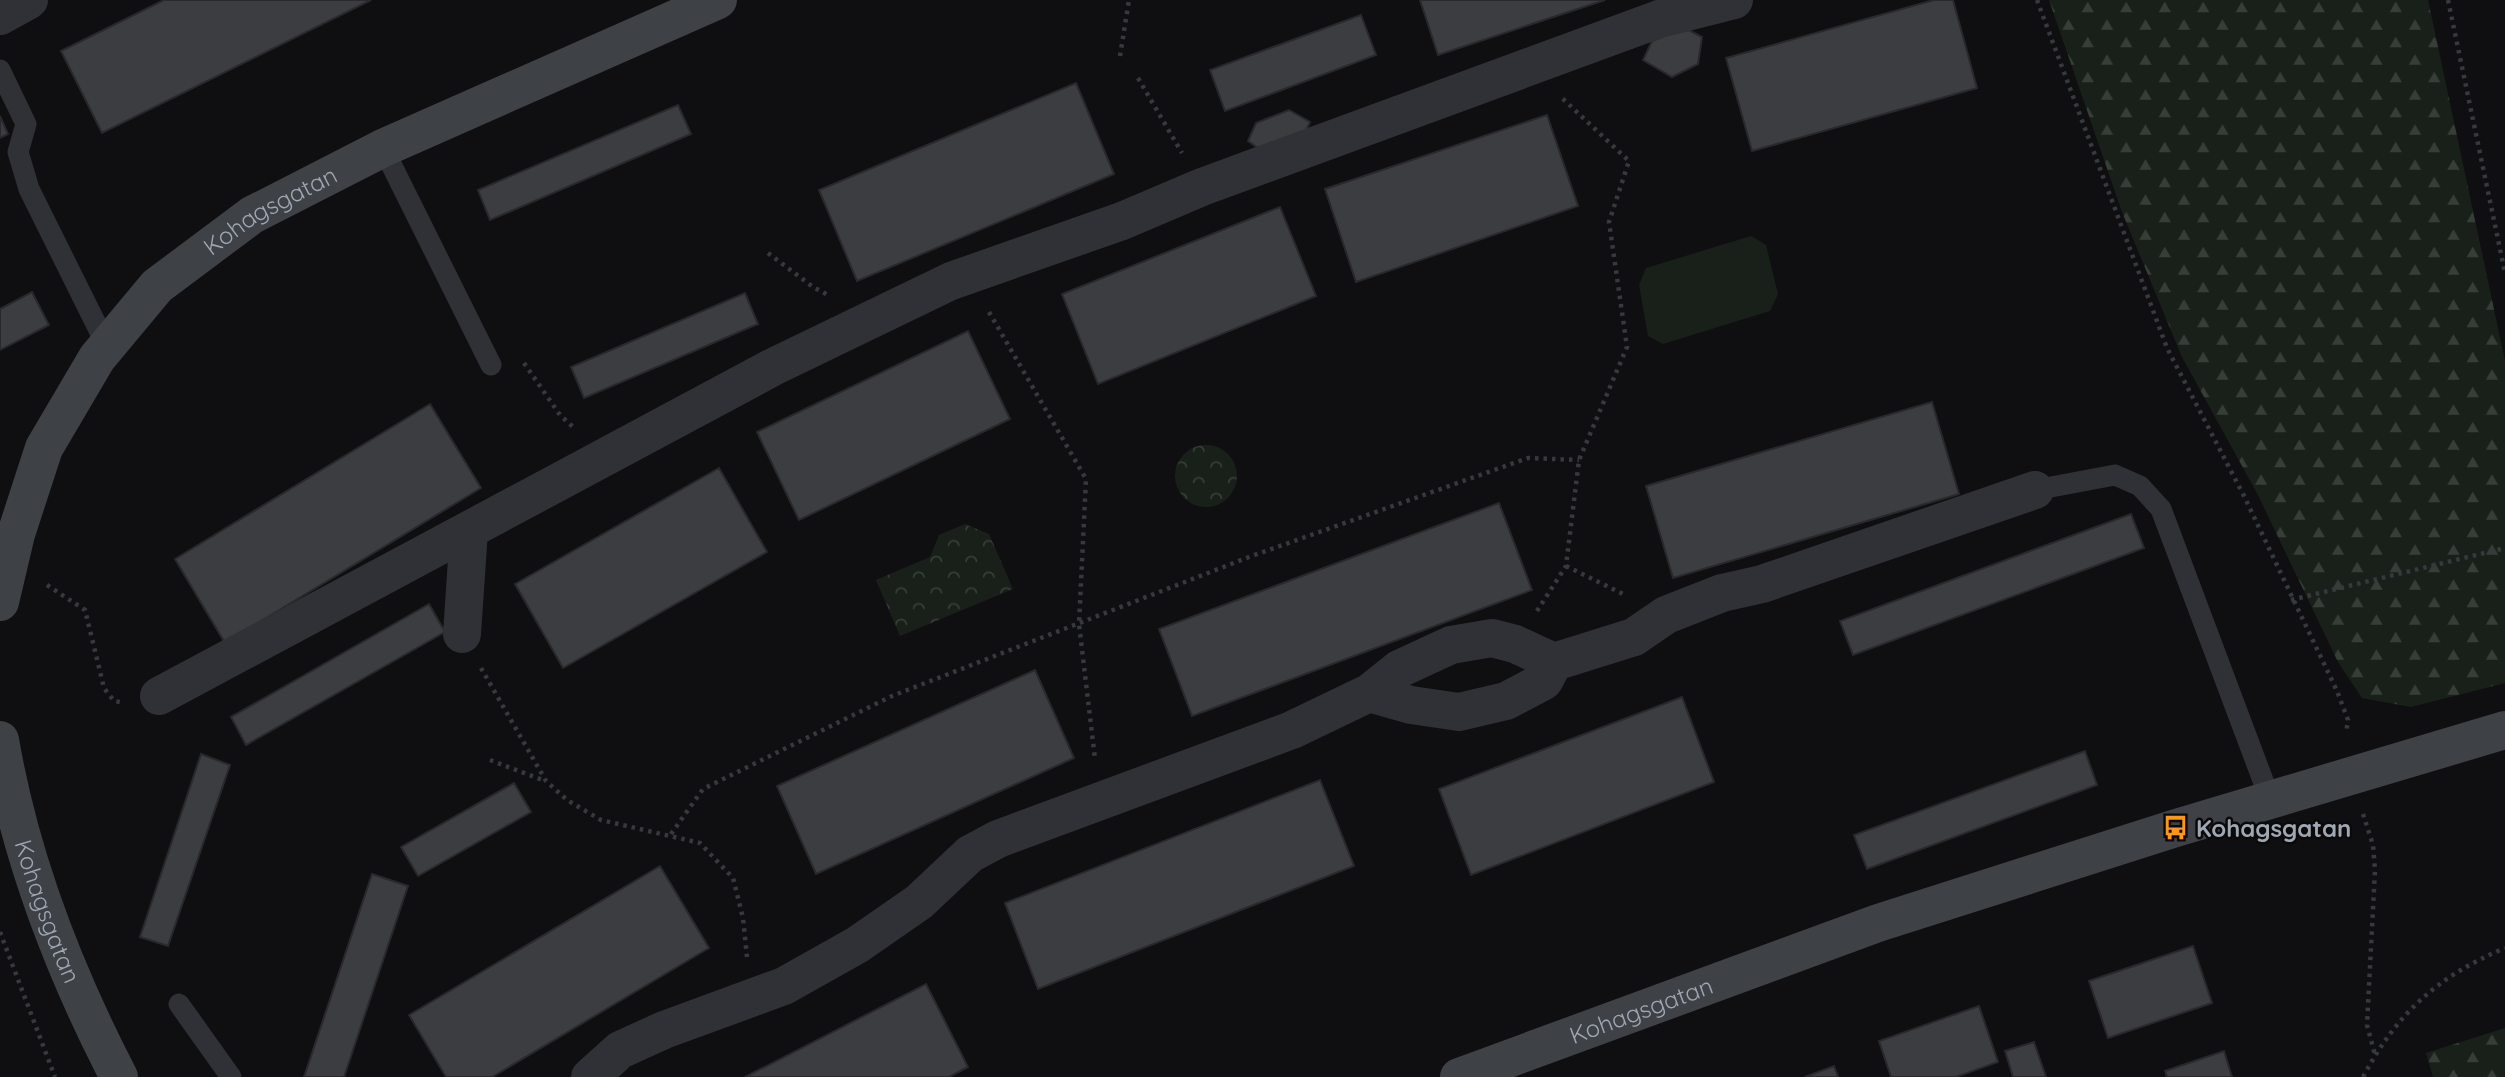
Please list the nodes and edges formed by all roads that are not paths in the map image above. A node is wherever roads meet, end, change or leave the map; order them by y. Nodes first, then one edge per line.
1 (29, 0) edge
2 (719, 0) edge
3 (1734, 0) edge
4 (0, 16) edge
5 (0, 70) edge
6 (383, 148) junction
7 (107, 346) junction
8 (491, 365) dead end
9 (2035, 490) joint
10 (469, 530) junction
11 (4, 586) edge
12 (462, 634) road end
13 (1554, 663) junction
14 (1369, 693) junction
15 (159, 696) road end
16 (2505, 730) edge
17 (0, 740) edge
18 (2270, 799) junction
19 (179, 1004) dead end
20 (119, 1077) edge
21 (231, 1077) edge
22 (590, 1077) edge
23 (1459, 1077) edge

1 - 4 street
2 - 6 street, Kohagsgatan
3 - 10 street
5 - 7 lane
6 - 7 street, Kohagsgatan
6 - 8 lane
7 - 11 street, Kohagsgatan
9 - 13 street
9 - 18 lane
10 - 12 street
10 - 15 street
13 - 14 street
13 - 14 street
14 - 22 street
16 - 18 street, Kohagsgatan
17 - 20 street, Kohagsgatan
18 - 23 street, Kohagsgatan
19 - 21 lane

